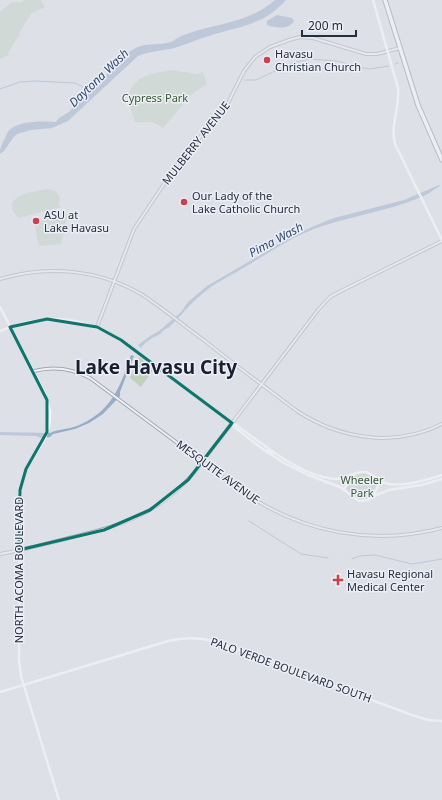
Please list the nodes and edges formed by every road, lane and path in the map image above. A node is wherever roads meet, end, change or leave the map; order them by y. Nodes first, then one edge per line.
1 (373, 0) edge
2 (385, 0) edge
3 (400, 48) junction
4 (388, 52) junction
5 (442, 160) edge
6 (442, 241) edge
7 (0, 279) edge
8 (114, 281) junction
9 (0, 307) edge
10 (10, 327) junction
11 (97, 327) junction
12 (0, 332) edge
13 (34, 371) junction
14 (261, 384) junction
15 (232, 423) junction
16 (442, 424) edge
17 (264, 450) junction
18 (275, 453) junction
19 (202, 462) junction
20 (353, 475) junction
21 (442, 475) edge
22 (442, 479) edge
23 (380, 481) junction
24 (344, 489) junction
25 (374, 496) junction
26 (442, 528) edge
27 (19, 550) junction
28 (0, 554) edge
29 (24, 684) junction
30 (0, 692) edge
31 (442, 721) edge
32 (59, 800) edge

1 - 4 main road
2 - 3 highway
3 - 4 street, MULBERRY AVENUE
3 - 5 highway
4 - 6 main road
4 - 8 street, MULBERRY AVENUE
6 - 14 street
7 - 8 street
8 - 11 street, MULBERRY AVENUE
8 - 14 street
9 - 10 main road, NORTH ACOMA BOULEVARD
10 - 11 main road
10 - 12 main road
10 - 13 main road, NORTH ACOMA BOULEVARD
11 - 15 main road
13 - 19 street, MESQUITE AVENUE
13 - 27 main road, NORTH ACOMA BOULEVARD
14 - 15 street
14 - 16 street
15 - 17 main road
15 - 18 main road
15 - 19 street
17 - 18 main road
17 - 24 main road
18 - 20 main road
19 - 26 street, MESQUITE AVENUE
19 - 27 street
20 - 23 main road
20 - 24 main road
21 - 23 main road
22 - 25 main road
23 - 25 main road
24 - 25 main road
27 - 28 street
27 - 29 main road, NORTH ACOMA BOULEVARD
29 - 30 main road, PALO VERDE BOULEVARD SOUTH
29 - 31 main road, PALO VERDE BOULEVARD SOUTH
29 - 32 main road, NORTH ACOMA BOULEVARD

